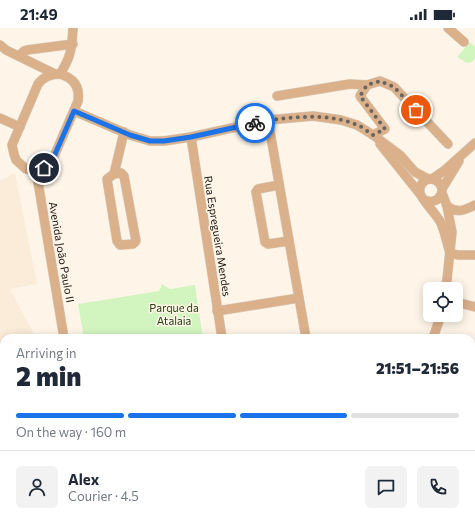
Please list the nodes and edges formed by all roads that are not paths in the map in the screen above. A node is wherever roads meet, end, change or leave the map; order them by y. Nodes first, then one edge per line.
1 (74, 28) edge
2 (448, 28) edge
3 (464, 42) dead end
4 (72, 44) junction
5 (0, 45) edge
6 (19, 56) junction
7 (58, 74) junction
8 (367, 85) junction
9 (277, 96) dead end
10 (74, 111) junction
11 (0, 118) edge
12 (268, 120) junction
13 (20, 127) junction
14 (124, 132) junction
15 (373, 135) junction
16 (191, 137) junction
17 (475, 143) edge
18 (448, 144) dead end
19 (463, 155) junction
20 (36, 170) junction
21 (114, 174) junction
22 (430, 179) junction
23 (279, 185) junction
24 (442, 191) junction
25 (422, 197) junction
26 (475, 205) edge
27 (447, 206) junction
28 (289, 242) junction
29 (450, 253) junction
30 (475, 255) edge
31 (447, 282) edge
32 (299, 298) junction
33 (463, 304) edge
34 (475, 307) edge
35 (218, 311) junction
36 (439, 322) edge
37 (63, 334) edge
38 (221, 334) edge
39 (305, 334) edge
40 (434, 334) edge

1 - 4 street
2 - 3 street
4 - 6 street
4 - 7 street
5 - 6 street
6 - 7 street
7 - 10 street
7 - 13 street
8 - 9 street
8 - 15 street
8 - 18 street
10 - 14 street
10 - 20 street
11 - 13 street
12 - 15 street
12 - 16 street
12 - 23 street
13 - 20 street
14 - 16 street
14 - 21 street
15 - 22 street
15 - 25 street
16 - 35 street, Rua Espregueira Mendes
17 - 19 street
19 - 22 street
19 - 24 street
20 - 37 street, Avenida João Paulo II
21 - 21 street
22 - 24 street
22 - 25 street
23 - 28 street
23 - 28 street
24 - 25 street
24 - 27 street
25 - 29 street
26 - 27 street
27 - 29 street
28 - 32 street
29 - 30 street
29 - 31 street
32 - 35 street
32 - 39 street
33 - 34 street
35 - 38 street, Rua Espregueira Mendes
36 - 40 street

